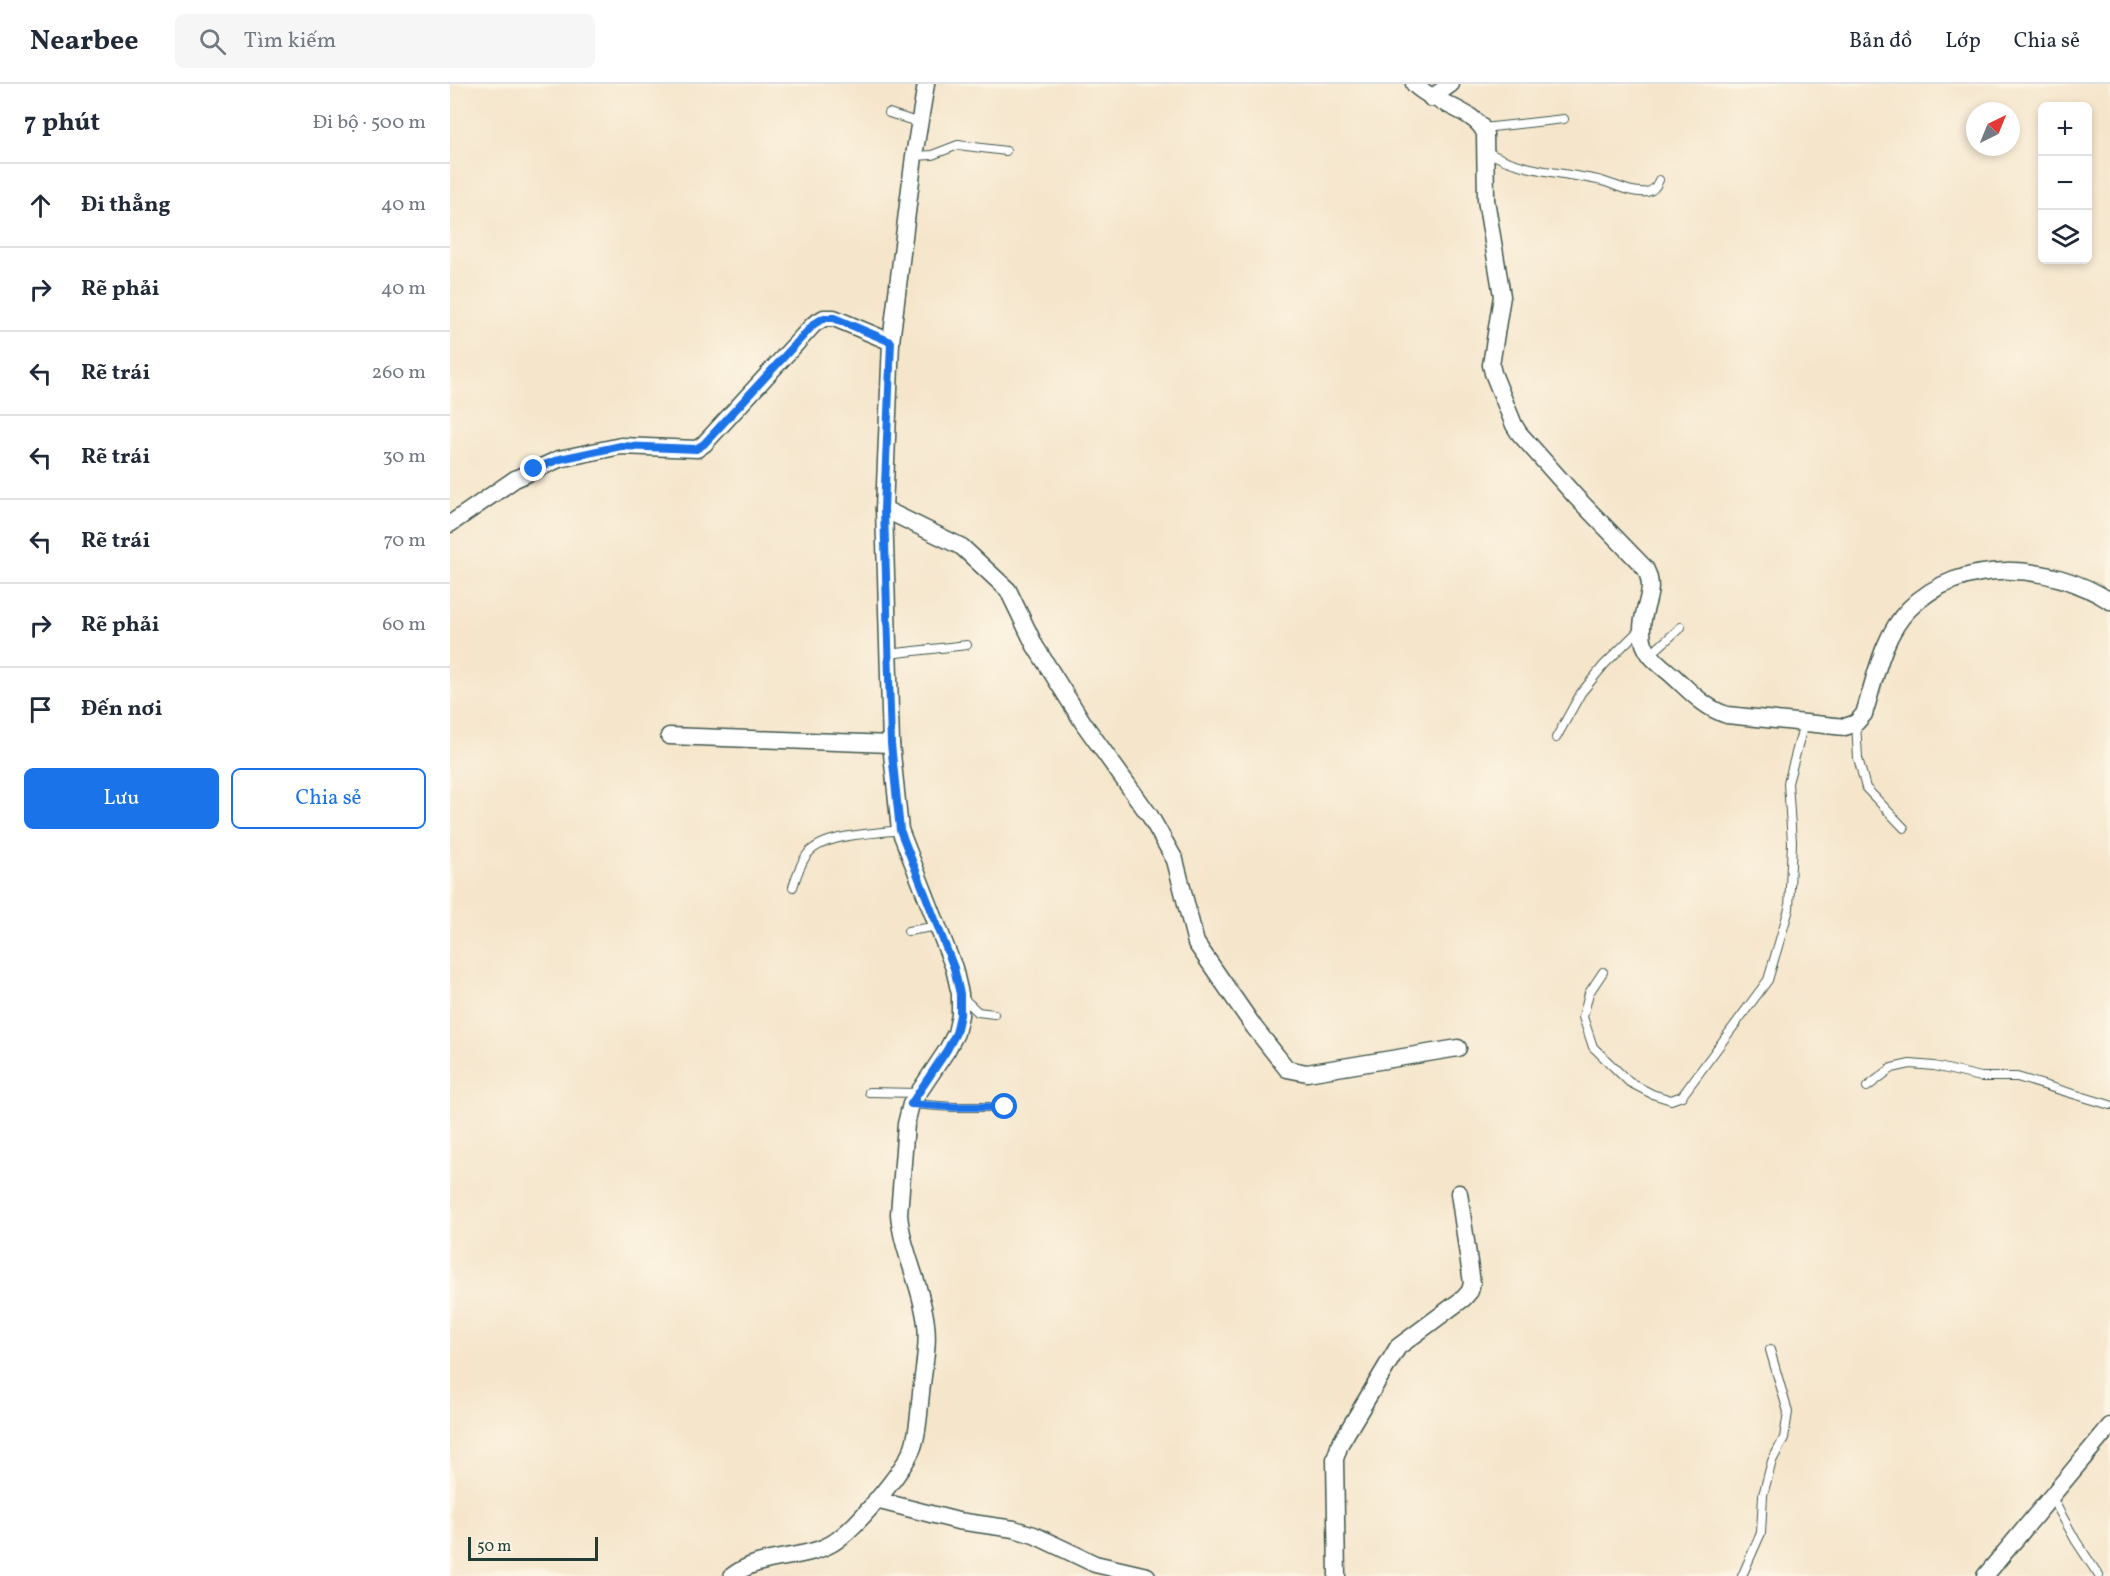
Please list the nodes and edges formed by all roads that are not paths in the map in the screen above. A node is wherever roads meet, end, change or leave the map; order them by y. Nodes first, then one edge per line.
1 (926, 84) edge
2 (1414, 84) edge
3 (1451, 84) edge
4 (1431, 98) junction
5 (889, 113) dead end
6 (1564, 118) dead end
7 (920, 123) junction
8 (1483, 128) junction
9 (1486, 151) junction
10 (1006, 152) dead end
11 (914, 156) junction
12 (1659, 180) dead end
13 (891, 342) junction
14 (884, 509) junction
15 (450, 524) edge
16 (2110, 601) edge
17 (1641, 627) junction
18 (1681, 627) dead end
19 (967, 645) dead end
20 (888, 654) junction
21 (1650, 655) junction
22 (1804, 723) junction
23 (1856, 723) junction
24 (669, 736) dead end
25 (1556, 738) dead end
26 (891, 744) junction
27 (1905, 828) dead end
28 (900, 830) junction
29 (793, 887) dead end
30 (939, 926) junction
31 (908, 931) dead end
32 (1603, 972) dead end
33 (960, 994) junction
34 (994, 1014) dead end
35 (1458, 1048) dead end
36 (1867, 1086) dead end
37 (869, 1092) dead end
38 (914, 1098) junction
39 (2110, 1105) edge
40 (1005, 1107) dead end
41 (1459, 1193) dead end
42 (1770, 1350) dead end
43 (2110, 1426) edge
44 (2051, 1496) junction
45 (876, 1500) junction
46 (732, 1576) edge
47 (1147, 1576) edge
48 (1337, 1576) edge
49 (1742, 1576) edge
50 (1985, 1576) edge
51 (2099, 1576) edge

1 - 7 street
2 - 4 street
3 - 4 street
4 - 8 street
5 - 7 lane
6 - 8 lane
7 - 11 street
8 - 9 street
9 - 12 lane
9 - 17 street
10 - 11 lane
11 - 13 street
13 - 14 street
13 - 15 street
14 - 20 street
14 - 35 street
16 - 23 street
17 - 21 street
17 - 25 lane
18 - 21 lane
19 - 20 lane
20 - 26 street
21 - 22 street
22 - 23 street
22 - 32 lane
23 - 27 lane
24 - 26 street
26 - 28 street
28 - 29 lane
28 - 30 street
30 - 31 lane
30 - 33 street
33 - 34 lane
33 - 38 street
36 - 39 lane
37 - 38 lane
38 - 40 lane
38 - 45 street
41 - 48 street
42 - 49 lane
43 - 44 street
44 - 50 street
44 - 51 lane
45 - 46 street
45 - 47 street

